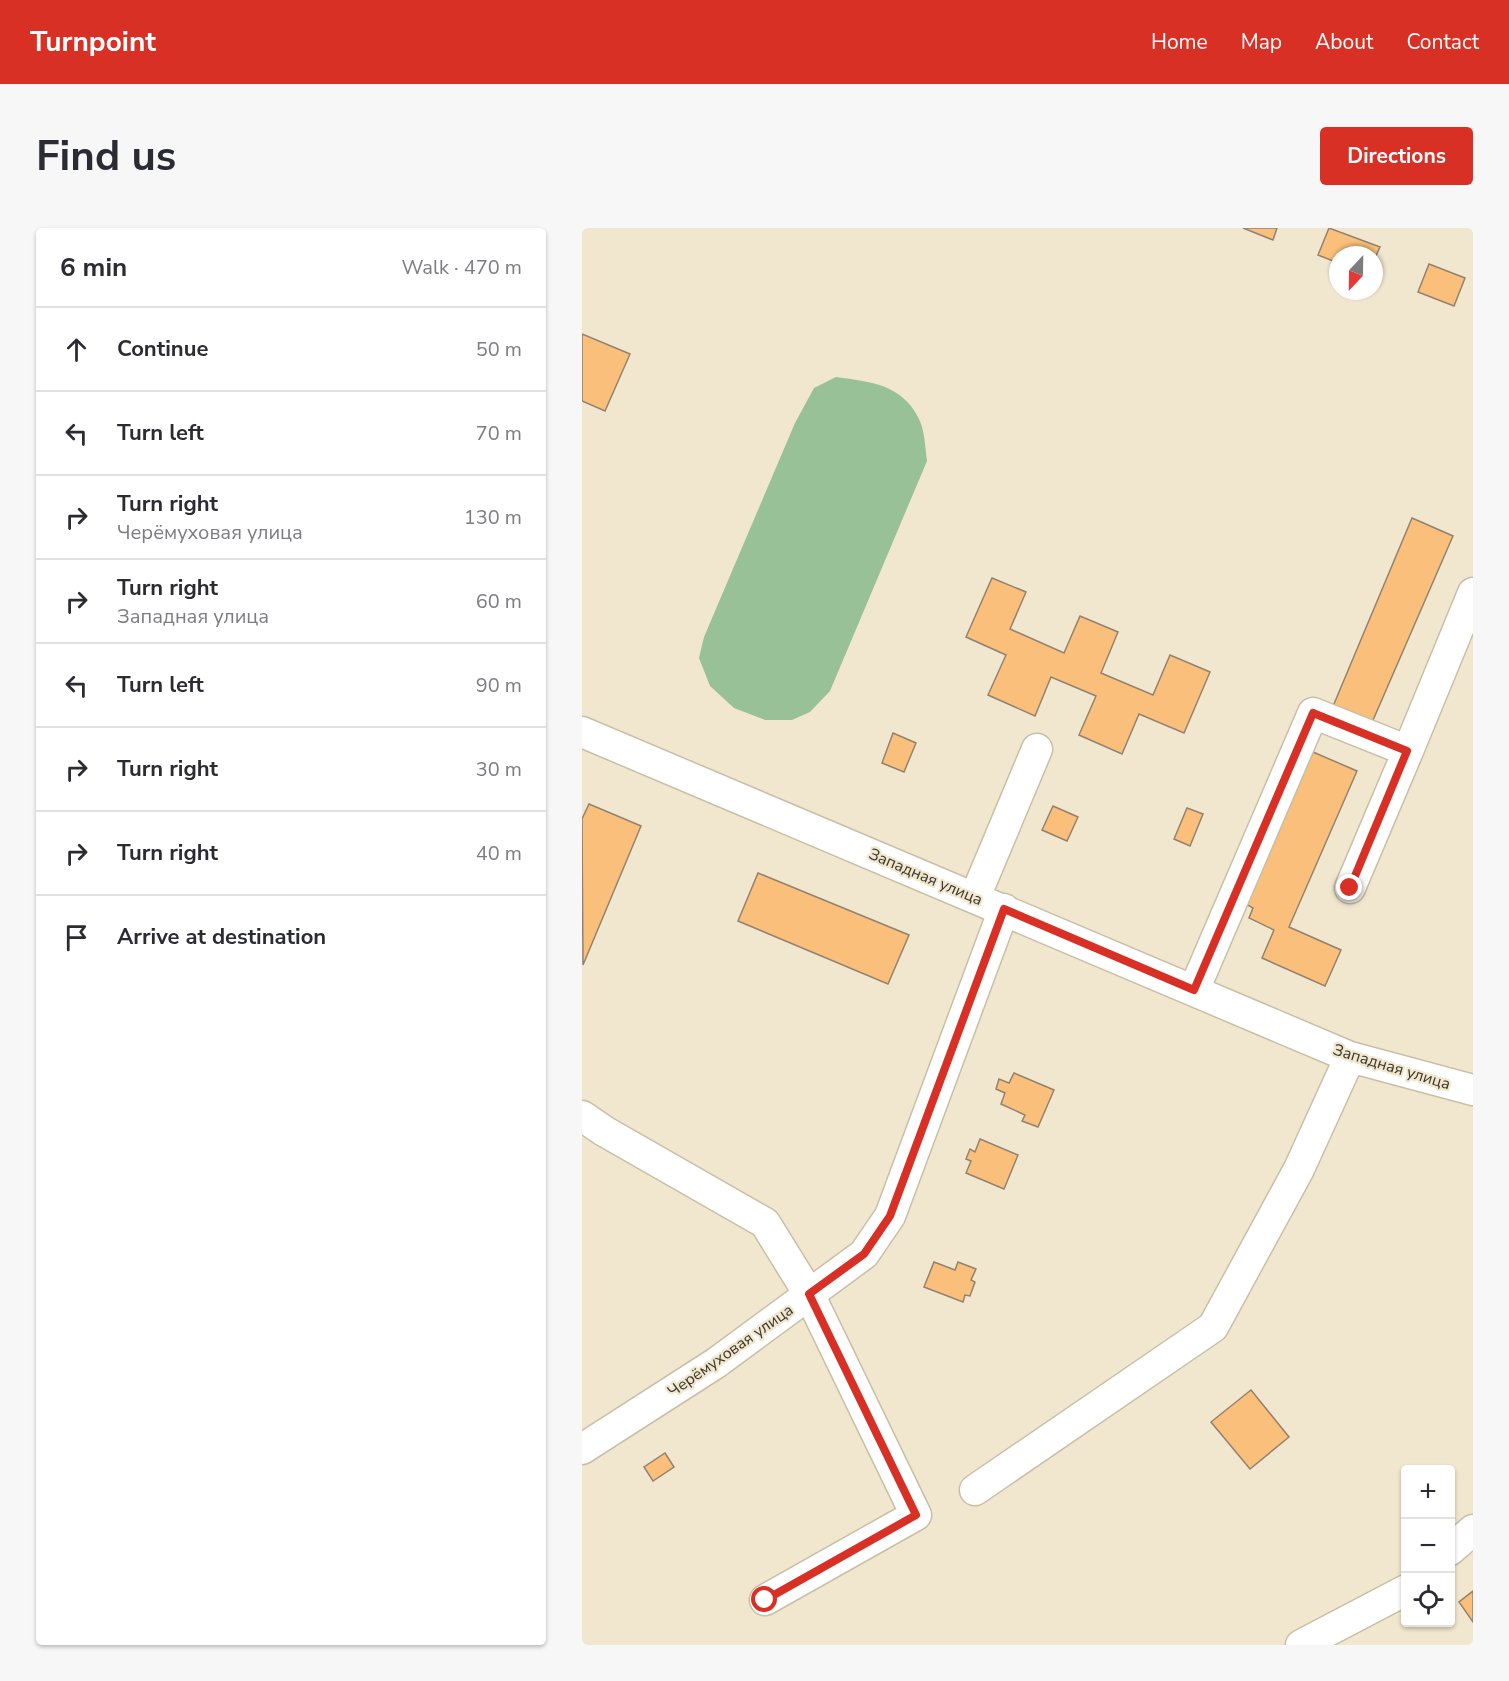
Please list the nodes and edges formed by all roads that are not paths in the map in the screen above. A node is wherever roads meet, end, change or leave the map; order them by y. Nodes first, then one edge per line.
1 (1473, 593) edge
2 (582, 732) edge
3 (1037, 749) dead end
4 (1407, 751) junction
5 (1350, 888) dead end
6 (975, 897) junction
7 (1004, 909) junction
8 (1194, 990) junction
9 (1350, 1057) junction
10 (1473, 1090) edge
11 (582, 1116) edge
12 (809, 1294) junction
13 (582, 1449) edge
14 (975, 1490) dead end
15 (1473, 1530) edge
16 (1455, 1546) edge
17 (1401, 1593) edge
18 (765, 1600) dead end
19 (1301, 1645) edge

1 - 4 street
2 - 6 street, Западная улица
3 - 6 street
4 - 5 street
4 - 8 street
6 - 7 street, Западная улица
7 - 8 street, Западная улица
7 - 12 street, Черёмуховая улица
8 - 9 street, Западная улица
9 - 10 street, Западная улица
9 - 14 street
11 - 12 street
12 - 13 street, Черёмуховая улица
12 - 18 street
15 - 16 street
17 - 19 street

